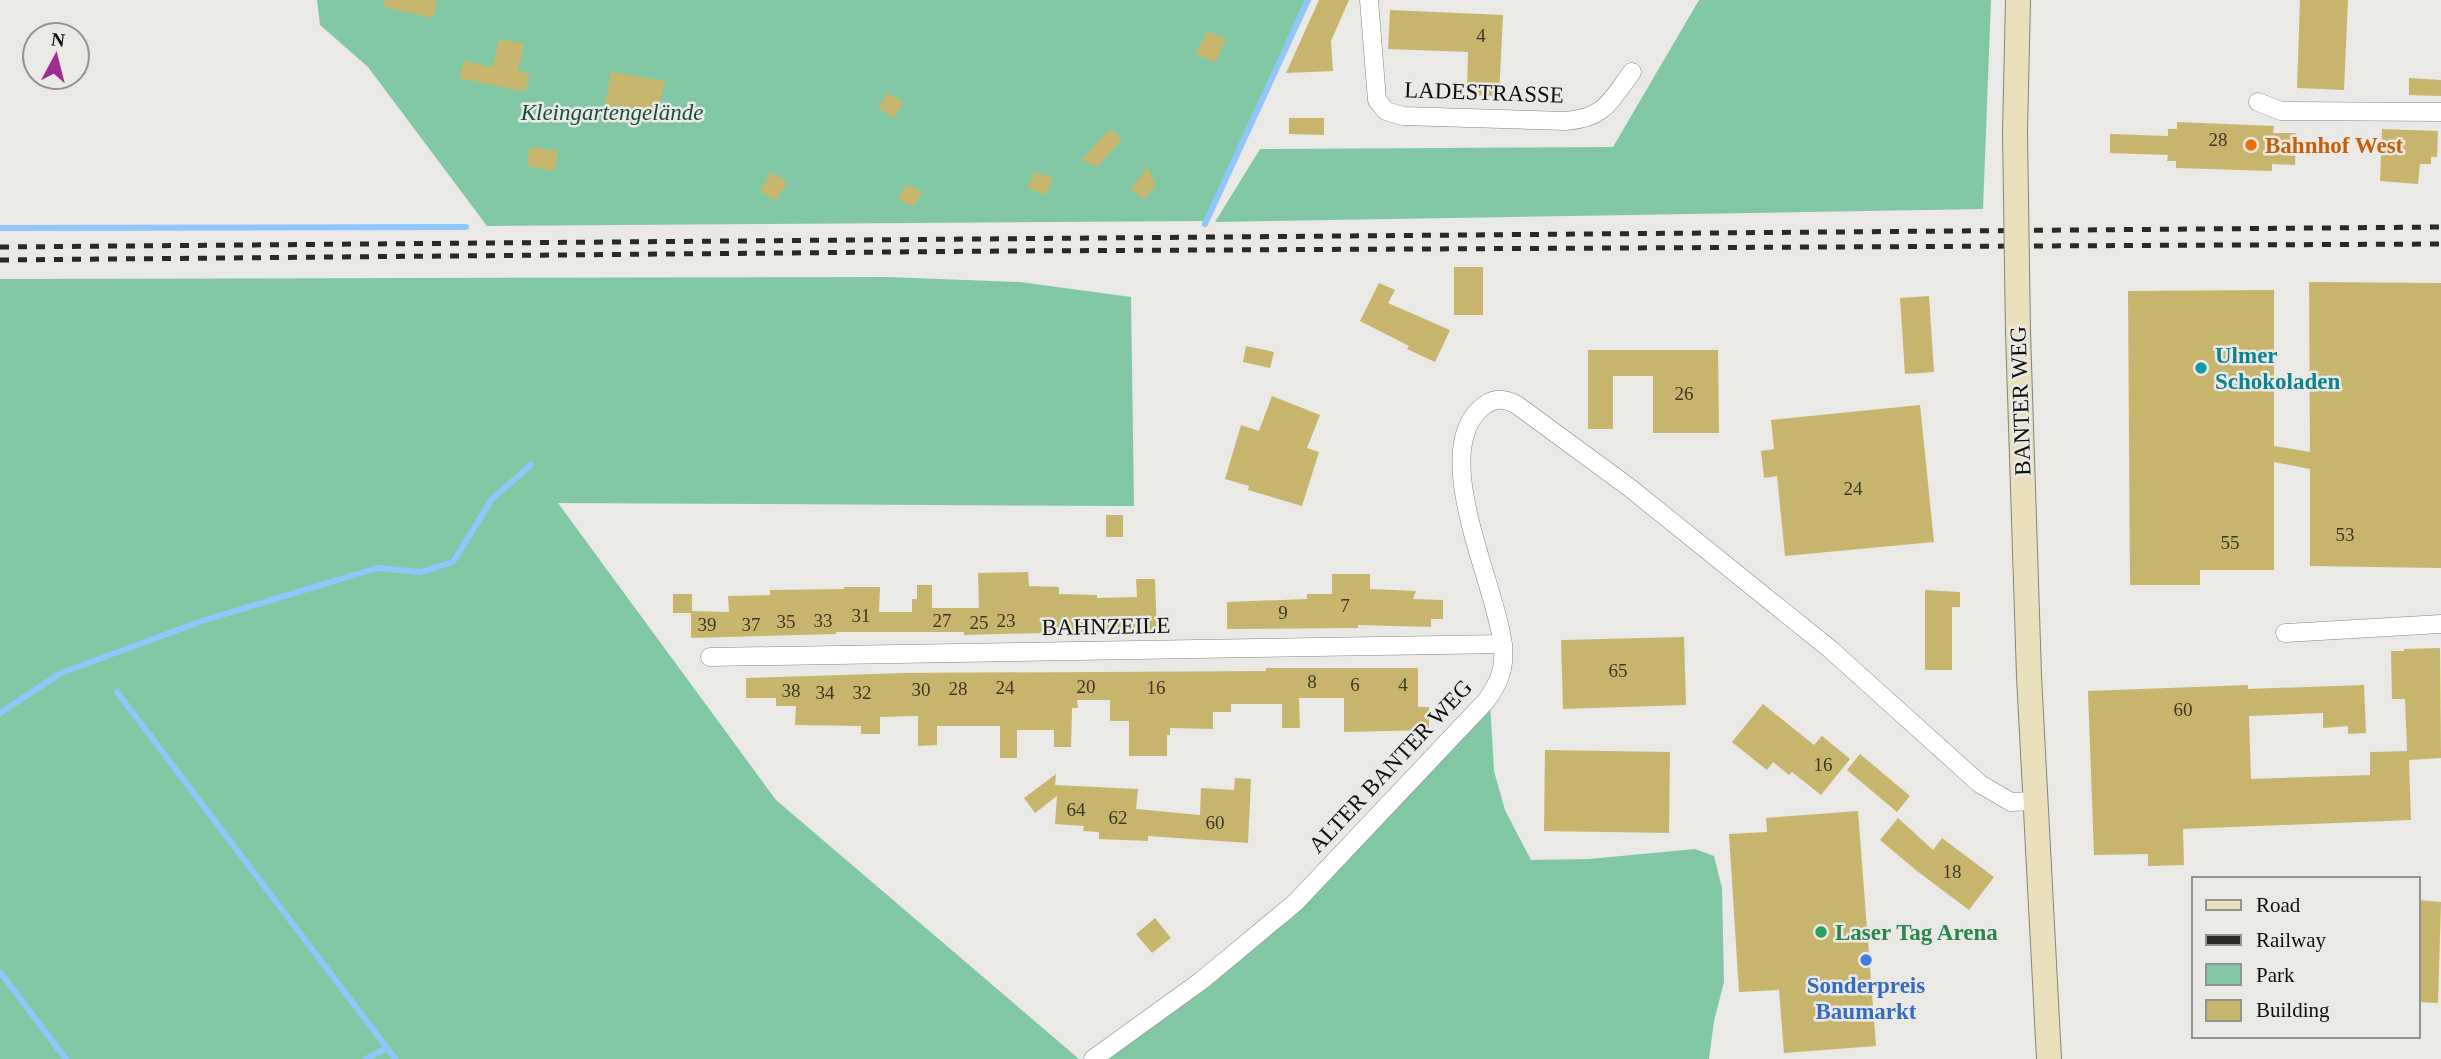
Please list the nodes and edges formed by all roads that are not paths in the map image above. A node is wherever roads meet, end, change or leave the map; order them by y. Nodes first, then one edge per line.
1 (1369, 0) edge
2 (2018, 0) edge
3 (1632, 72) dead end
4 (2258, 102) dead end
5 (2441, 112) edge
6 (2441, 624) edge
7 (2285, 633) dead end
8 (1503, 644) junction
9 (710, 657) dead end
10 (2035, 802) junction
11 (1093, 1059) edge
12 (2049, 1059) edge

1 - 3 street, LADESTRASSE
2 - 10 street, BANTER WEG, bridge
4 - 5 street
6 - 7 street
8 - 9 street, BAHNZEILE
8 - 10 street, ALTER BANTER WEG
8 - 11 street, ALTER BANTER WEG
10 - 12 street, BANTER WEG

